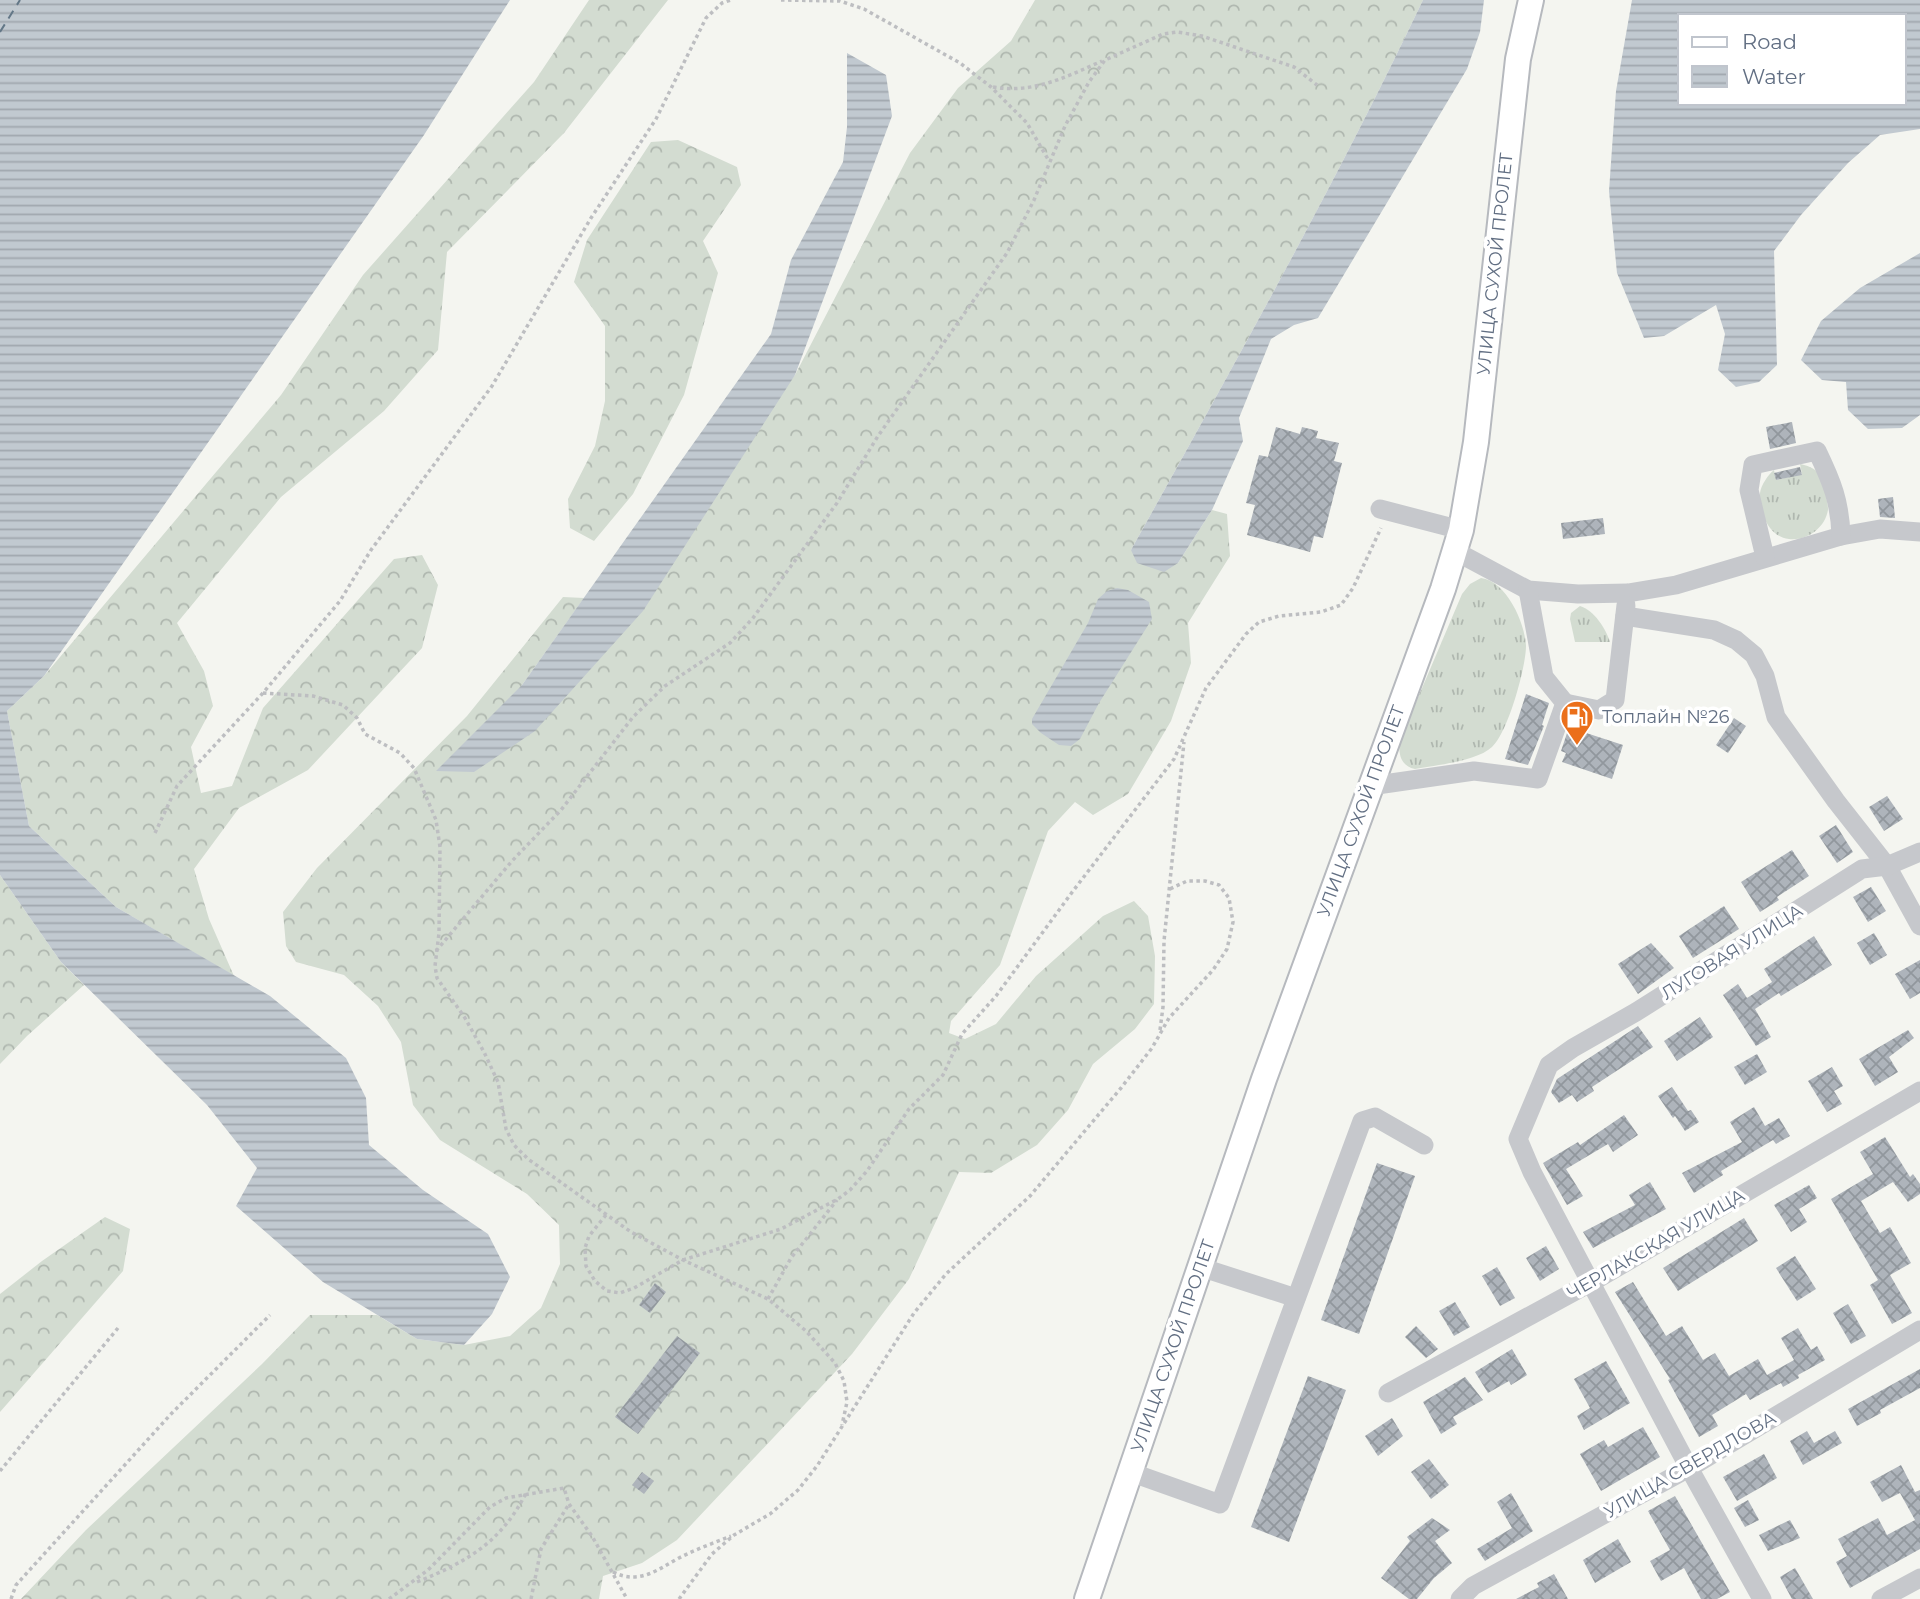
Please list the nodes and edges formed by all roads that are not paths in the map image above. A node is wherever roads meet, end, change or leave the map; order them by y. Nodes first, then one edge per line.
1 (1531, 0) edge
2 (1389, 511) road end
3 (1920, 532) edge
4 (1841, 536) junction
5 (1458, 540) junction
6 (1765, 557) junction
7 (1528, 590) junction
8 (1628, 593) junction
9 (1625, 616) junction
10 (1565, 704) junction
11 (1370, 786) junction
12 (1920, 852) edge
13 (1887, 866) junction
14 (1920, 926) edge
15 (1920, 1091) edge
16 (1424, 1144) dead end
17 (1200, 1267) junction
18 (1592, 1282) junction
19 (1296, 1298) junction
20 (1920, 1330) edge
21 (1388, 1393) dead end
22 (1689, 1468) junction
23 (1130, 1472) junction
24 (1920, 1578) edge
25 (1087, 1599) edge
26 (1460, 1599) edge
27 (1762, 1599) edge
28 (1881, 1599) edge

1 - 5 main road, УЛИЦА СУХОЙ ПРОЛЕТ
2 - 5 street
3 - 4 street
4 - 6 street
4 - 6 street
5 - 7 street
5 - 11 main road, УЛИЦА СУХОЙ ПРОЛЕТ
6 - 8 street
7 - 8 street
7 - 10 street
8 - 9 street
9 - 10 street
9 - 13 street
10 - 11 street
11 - 17 main road, УЛИЦА СУХОЙ ПРОЛЕТ
12 - 13 street, ЛУГОВАЯ УЛИЦА
13 - 14 street
13 - 18 street, ЛУГОВАЯ УЛИЦА
15 - 18 street, ЧЕРЛАКСКАЯ УЛИЦА
16 - 19 street
17 - 19 street
17 - 23 main road, УЛИЦА СУХОЙ ПРОЛЕТ
18 - 21 street, ЧЕРЛАКСКАЯ УЛИЦА
18 - 22 street
19 - 23 street
20 - 22 street, УЛИЦА СВЕРДЛОВА
22 - 26 street, УЛИЦА СВЕРДЛОВА
22 - 27 street
23 - 25 main road, УЛИЦА СУХОЙ ПРОЛЕТ
24 - 28 street

